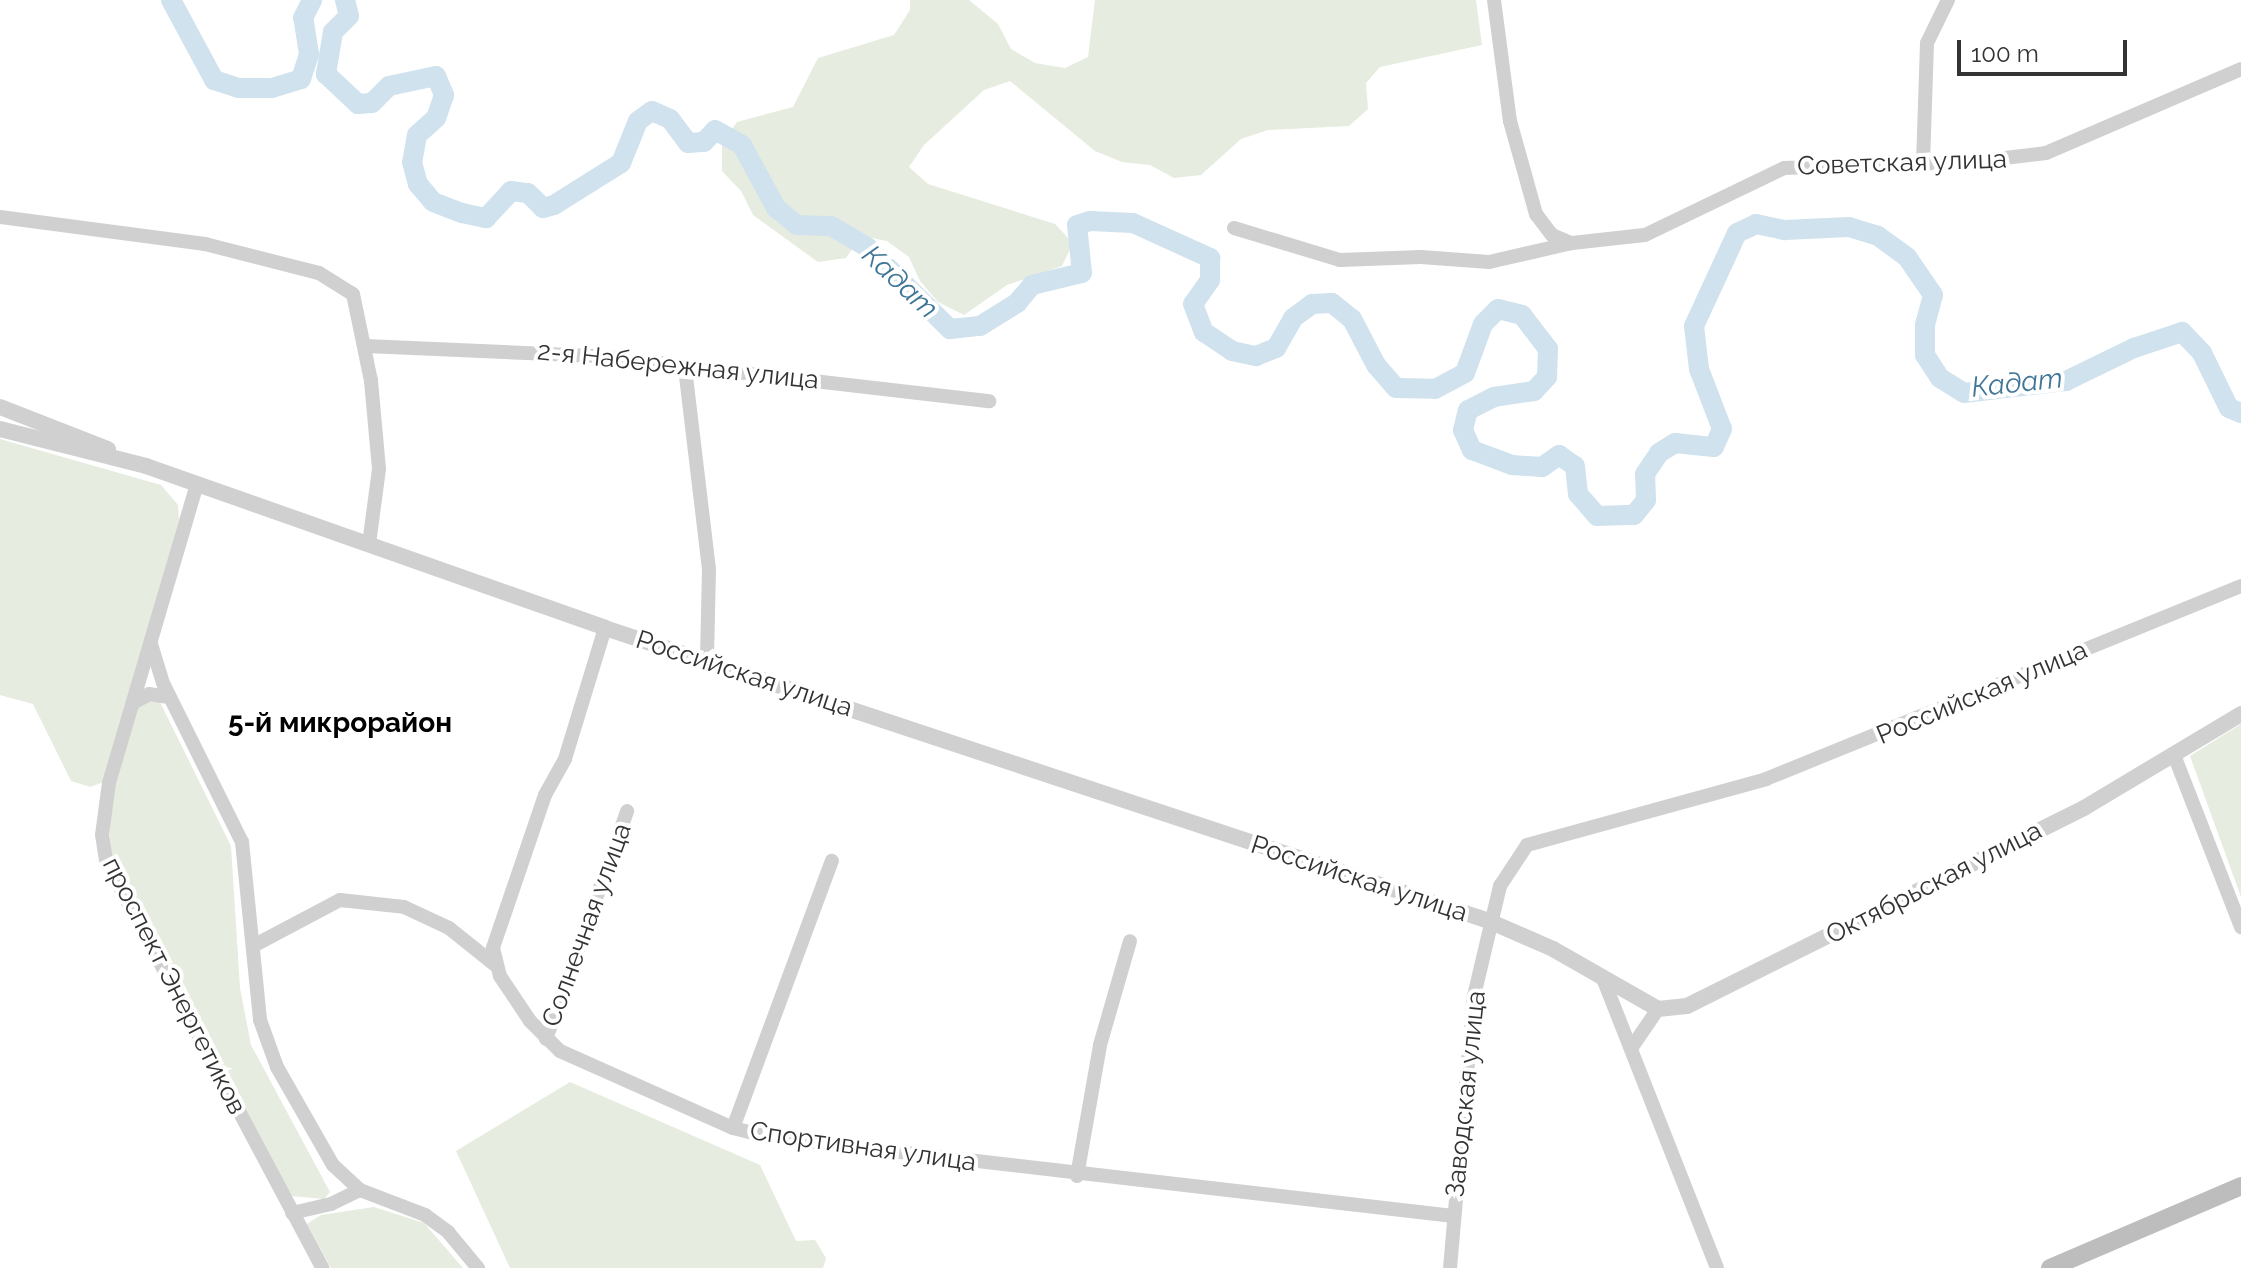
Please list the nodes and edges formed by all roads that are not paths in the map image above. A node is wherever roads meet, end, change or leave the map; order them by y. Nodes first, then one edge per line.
1 (1494, 0) edge
2 (1948, 0) edge
3 (2241, 69) edge
4 (1923, 164) junction
5 (0, 217) edge
6 (1234, 228) dead end
7 (1572, 243) junction
8 (366, 346) junction
9 (685, 368) junction
10 (989, 401) dead end
11 (0, 407) edge
12 (0, 429) edge
13 (146, 466) junction
14 (197, 484) junction
15 (369, 544) junction
16 (2241, 586) edge
17 (605, 628) junction
18 (151, 644) junction
19 (707, 660) junction
20 (169, 697) junction
21 (133, 703) junction
22 (2241, 714) edge
23 (2174, 755) junction
24 (627, 811) dead end
25 (832, 861) dead end
26 (1489, 921) junction
27 (2241, 927) edge
28 (1130, 941) dead end
29 (253, 946) junction
30 (494, 964) junction
31 (1604, 981) junction
32 (1658, 1009) junction
33 (546, 1039) junction
34 (1632, 1047) junction
35 (733, 1128) junction
36 (1077, 1176) junction
37 (2241, 1186) edge
38 (360, 1190) junction
39 (292, 1213) junction
40 (1453, 1216) junction
41 (322, 1268) edge
42 (478, 1268) edge
43 (1450, 1268) edge
44 (1717, 1268) edge
45 (2050, 1268) edge

1 - 7 street
2 - 4 street
3 - 4 street, Советская улица
4 - 7 street, Советская улица
5 - 8 street
6 - 7 street, Советская улица
8 - 9 street, 2-я Набережная улица
8 - 15 street
9 - 10 street, 2-я Набережная улица
9 - 19 street
11 - 13 street
12 - 13 street, Российская улица
13 - 14 street, Российская улица
14 - 15 street, Российская улица
14 - 18 street, проспект Энергетиков
15 - 17 street, Российская улица
16 - 26 street, Российская улица
17 - 19 street, Российская улица
17 - 30 street
18 - 20 street
18 - 21 street, проспект Энергетиков
19 - 26 street, Российская улица
20 - 21 street
20 - 29 street
21 - 39 street, проспект Энергетиков
22 - 23 street, Октябрьская улица
23 - 27 street
23 - 32 street, Октябрьская улица
24 - 33 street, Солнечная улица
25 - 35 street
26 - 31 street, Российская улица
26 - 40 street, Заводская улица
28 - 36 street
29 - 30 street, Спортивная улица
29 - 38 street
30 - 33 street, Спортивная улица
31 - 32 street, Российская улица
31 - 34 street
32 - 34 street
33 - 35 street, Спортивная улица
34 - 44 street
35 - 36 street, Спортивная улица
36 - 40 street, Спортивная улица
37 - 45 main road
38 - 39 street
38 - 42 street
39 - 41 street, проспект Энергетиков
40 - 43 street, Заводская улица

